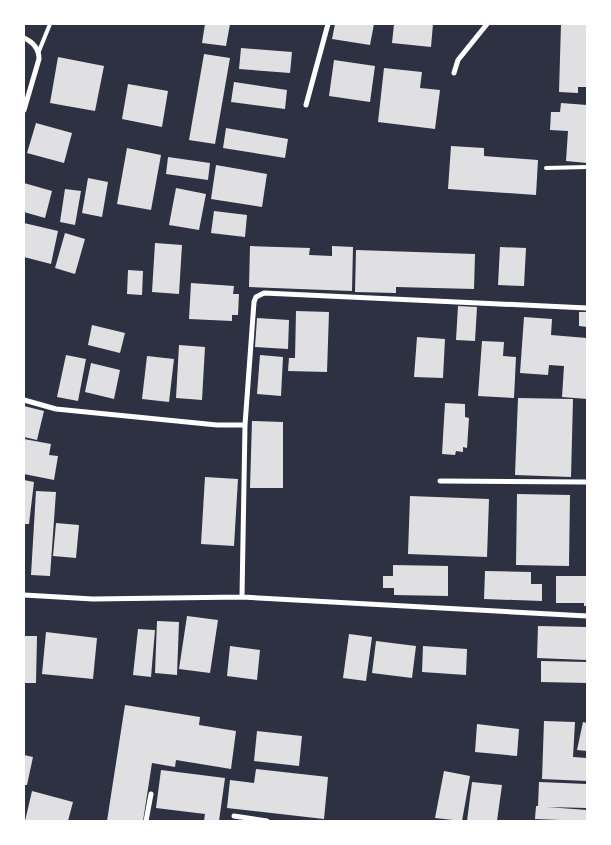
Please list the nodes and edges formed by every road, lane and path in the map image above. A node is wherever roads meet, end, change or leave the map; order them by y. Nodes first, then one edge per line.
1 (50, 24) edge
2 (328, 24) edge
3 (487, 24) edge
4 (24, 38) edge
5 (39, 51) junction
6 (454, 73) dead end
7 (306, 105) dead end
8 (24, 110) edge
9 (587, 167) edge
10 (546, 168) dead end
11 (587, 308) edge
12 (24, 400) edge
13 (245, 425) junction
14 (440, 481) dead end
15 (587, 482) edge
16 (24, 595) edge
17 (242, 597) junction
18 (587, 616) edge
19 (151, 794) dead end
20 (234, 816) dead end
21 (146, 821) edge
22 (268, 821) edge

1 - 5 lane
2 - 7 street
3 - 6 street
4 - 5 street
5 - 8 street
9 - 10 lane
11 - 13 street
12 - 13 street
13 - 17 street
14 - 15 street
16 - 17 street
17 - 18 street
19 - 21 street
20 - 22 street

